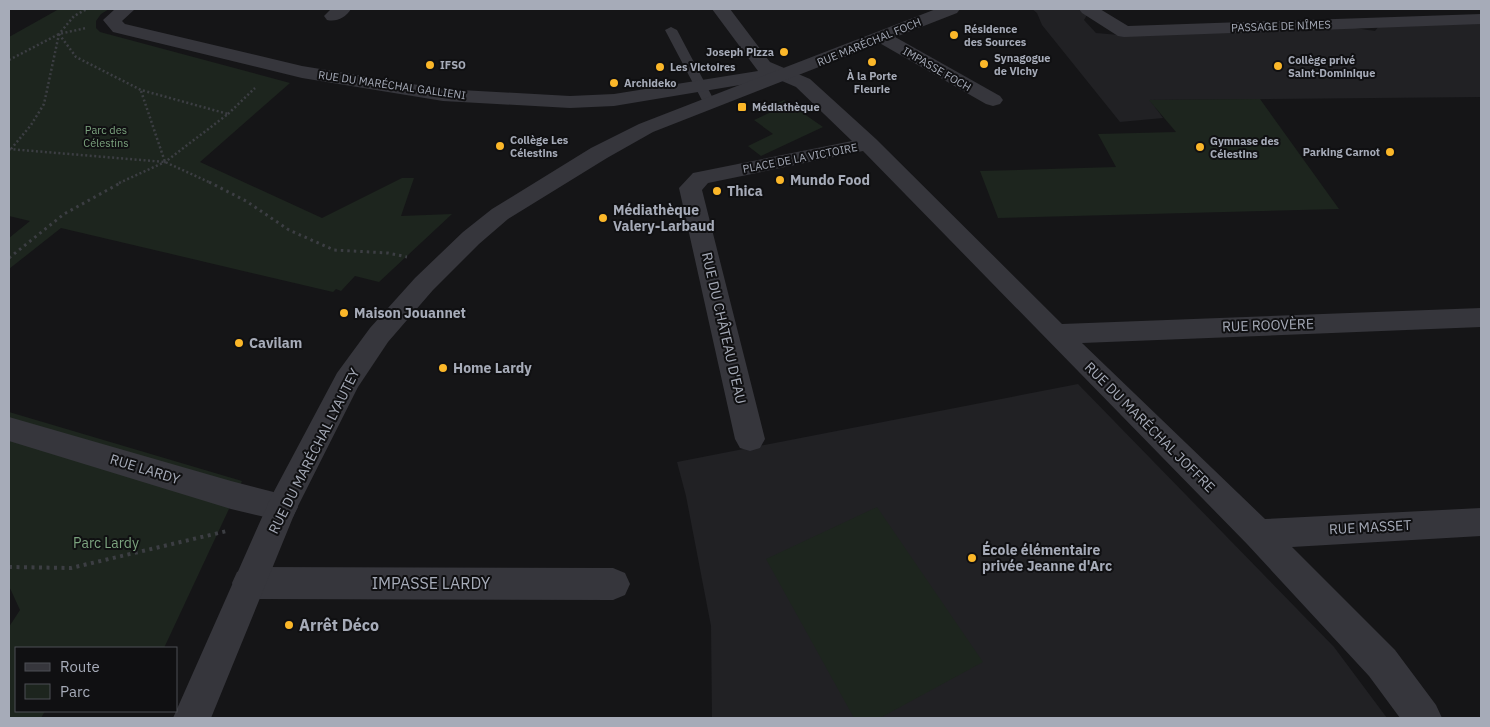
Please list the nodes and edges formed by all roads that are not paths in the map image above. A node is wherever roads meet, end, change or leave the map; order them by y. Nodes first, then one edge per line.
1 (126, 9) edge
2 (722, 9) edge
3 (951, 9) edge
4 (1088, 9) edge
5 (1481, 19) edge
6 (671, 30) dead end
7 (882, 37) junction
8 (786, 75) junction
9 (705, 95) junction
10 (993, 100) dead end
11 (868, 144) junction
12 (690, 188) joint
13 (1481, 317) edge
14 (1056, 334) junction
15 (9, 429) edge
16 (750, 439) dead end
17 (282, 507) junction
18 (1481, 522) edge
19 (1258, 534) junction
20 (250, 583) junction
21 (613, 584) dead end
22 (192, 718) edge
23 (1424, 718) edge

1 - 9 street, RUE DU MARÉCHAL GALLIENI
2 - 8 street, PLACE DE LA VICTOIRE
3 - 7 street, RUE MARÉCHAL FOCH
4 - 5 street, PASSAGE DE NÎMES
6 - 9 lane
7 - 8 street, RUE MARÉCHAL FOCH
7 - 10 street, IMPASSE FOCH
8 - 9 street
8 - 11 street, PLACE DE LA VICTOIRE
9 - 17 street, RUE DU MARÉCHAL LYAUTEY
11 - 12 street, PLACE DE LA VICTOIRE
11 - 14 street, RUE DU MARÉCHAL JOFFRE
12 - 16 street, RUE DU CHÂTEAU D'EAU
13 - 14 street, RUE ROOVÈRE
14 - 19 street, RUE DU MARÉCHAL JOFFRE
15 - 17 street, RUE LARDY
17 - 20 street, RUE DU MARÉCHAL LYAUTEY
18 - 19 street, RUE MASSET
19 - 23 street, RUE DU MARÉCHAL JOFFRE
20 - 21 street, IMPASSE LARDY
20 - 22 street, RUE DU MARÉCHAL LYAUTEY

